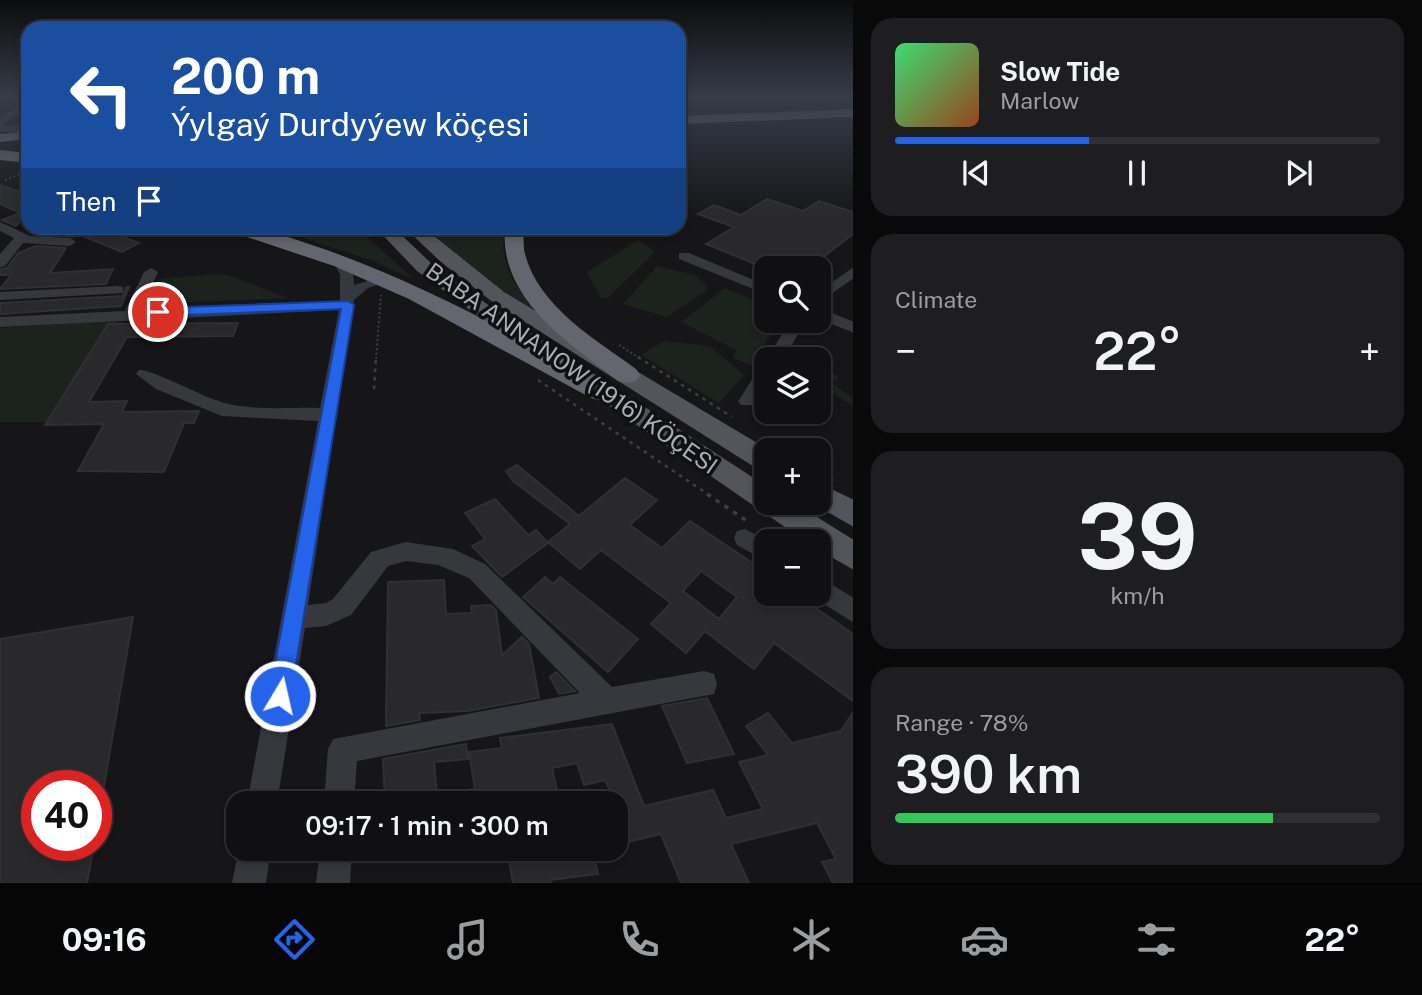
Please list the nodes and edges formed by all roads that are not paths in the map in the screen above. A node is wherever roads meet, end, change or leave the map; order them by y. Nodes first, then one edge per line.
1 (21, 138) edge
2 (0, 139) edge
3 (21, 148) edge
4 (0, 149) edge
5 (0, 155) edge
6 (21, 157) edge
7 (0, 226) edge
8 (249, 235) edge
9 (392, 235) edge
10 (421, 235) edge
11 (514, 235) edge
12 (21, 237) junction
13 (70, 242) dead end
14 (684, 256) dead end
15 (341, 262) junction
16 (0, 263) edge
17 (853, 271) edge
18 (150, 272) dead end
19 (754, 285) edge
20 (387, 287) junction
21 (831, 288) edge
22 (118, 290) dead end
23 (0, 296) edge
24 (348, 301) junction
25 (132, 313) junction
26 (831, 318) edge
27 (0, 322) edge
28 (853, 328) edge
29 (145, 374) dead end
30 (627, 375) junction
31 (754, 390) edge
32 (601, 392) junction
33 (747, 401) dead end
34 (326, 415) junction
35 (754, 444) edge
36 (831, 501) edge
37 (853, 515) edge
38 (759, 516) edge
39 (853, 557) edge
40 (831, 596) edge
41 (853, 612) edge
42 (293, 617) junction
43 (704, 684) dead end
44 (607, 701) junction
45 (264, 791) edge
46 (340, 791) edge
47 (253, 861) edge
48 (335, 861) edge
49 (249, 883) edge
50 (333, 883) edge

1 - 2 highway
3 - 4 highway
5 - 6 highway
7 - 12 street
8 - 15 highway
9 - 32 main road, BABA ANNANOW (1916) KÖÇESI
10 - 30 main road, BABA ANNANOW (1916) KÖÇESI
11 - 30 highway
12 - 13 street
12 - 16 street
14 - 19 street
15 - 20 highway
15 - 24 street
17 - 21 street
18 - 25 street
20 - 24 street
20 - 32 highway
22 - 23 street
24 - 25 street
24 - 34 street
25 - 27 street
26 - 28 street
29 - 34 street
30 - 35 main road, BABA ANNANOW (1916) KÖÇESI
31 - 33 street
32 - 38 main road, BABA ANNANOW (1916) KÖÇESI
34 - 42 street
36 - 37 main road
38 - 39 main road, BABA ANNANOW (1916) KÖÇESI
40 - 41 street
42 - 44 street
42 - 45 street
43 - 44 street
44 - 46 street
47 - 49 street
48 - 50 street

